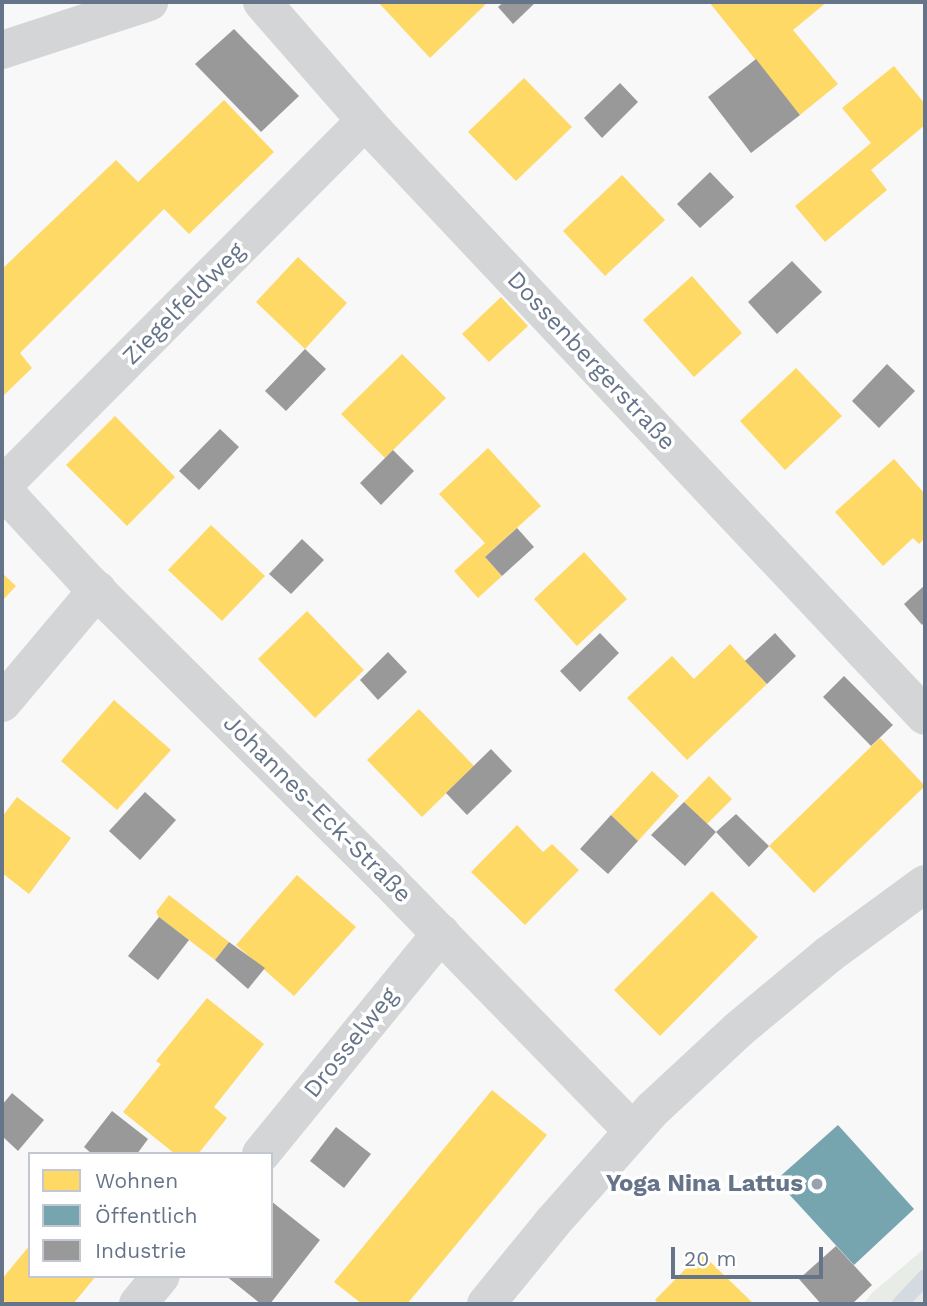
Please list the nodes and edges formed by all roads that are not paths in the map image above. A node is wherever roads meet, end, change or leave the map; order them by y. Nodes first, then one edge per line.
1 (149, 2) edge
2 (262, 2) edge
3 (2, 50) edge
4 (365, 121) junction
5 (2, 487) edge
6 (97, 590) junction
7 (2, 703) edge
8 (925, 716) edge
9 (925, 884) edge
10 (440, 933) junction
11 (632, 1130) junction
12 (263, 1152) edge
13 (159, 1278) edge
14 (138, 1304) edge
15 (486, 1304) edge

1 - 3 street
2 - 4 street, Dossenbergerstraße
4 - 5 street, Ziegelfeldweg
4 - 8 street, Dossenbergerstraße
5 - 6 street, Johannes-Eck-Straße
6 - 7 street
6 - 10 street, Johannes-Eck-Straße
9 - 11 street
10 - 11 street, Johannes-Eck-Straße
10 - 12 street, Drosselweg
11 - 15 street
13 - 14 street

